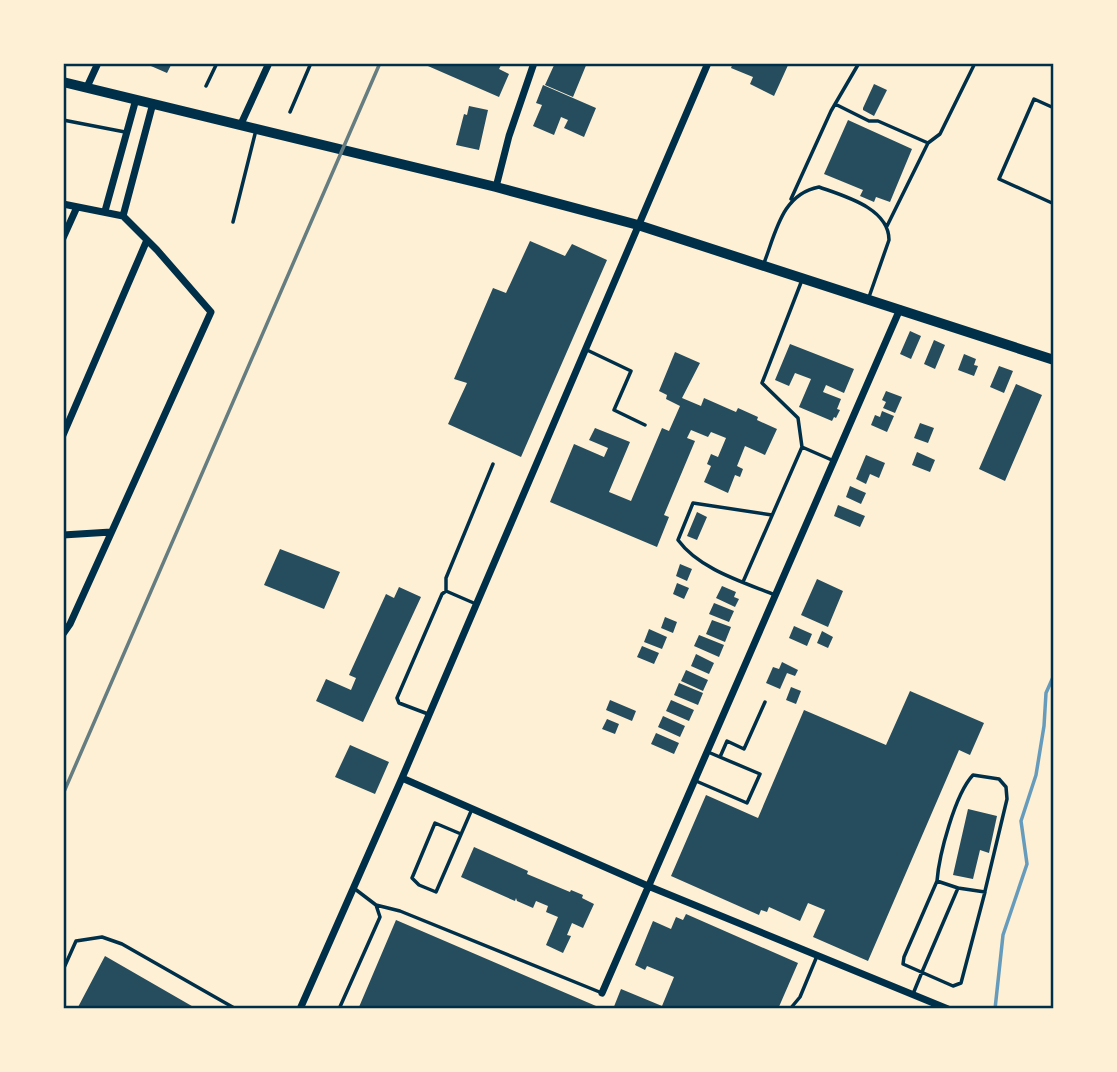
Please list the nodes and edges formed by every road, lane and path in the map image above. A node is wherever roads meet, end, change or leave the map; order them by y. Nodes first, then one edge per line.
1 (98, 63) edge
2 (217, 63) edge
3 (269, 63) edge
4 (312, 63) edge
5 (534, 63) edge
6 (708, 63) edge
7 (859, 63) edge
8 (975, 63) edge
9 (63, 82) edge
10 (206, 86) dead end
11 (88, 87) junction
12 (136, 99) junction
13 (153, 103) junction
14 (835, 104) junction
15 (1054, 107) edge
16 (290, 112) dead end
17 (63, 120) edge
18 (241, 124) junction
19 (257, 128) junction
20 (127, 132) junction
21 (928, 143) junction
22 (496, 187) junction
23 (1054, 202) edge
24 (63, 204) edge
25 (789, 204) junction
26 (77, 207) junction
27 (105, 211) junction
28 (123, 216) junction
29 (233, 222) dead end
30 (638, 225) junction
31 (887, 226) junction
32 (63, 238) edge
33 (147, 240) junction
34 (763, 265) junction
35 (802, 278) junction
36 (868, 299) junction
37 (900, 309) junction
38 (585, 349) junction
39 (1054, 360) edge
40 (645, 425) dead end
41 (63, 435) edge
42 (802, 447) junction
43 (834, 461) junction
44 (493, 464) dead end
45 (772, 515) junction
46 (111, 532) junction
47 (63, 535) edge
48 (743, 582) junction
49 (446, 591) junction
50 (775, 595) junction
51 (476, 604) junction
52 (63, 634) edge
53 (765, 702) dead end
54 (429, 715) junction
55 (707, 752) junction
56 (720, 757) junction
57 (402, 778) junction
58 (694, 780) junction
59 (472, 809) junction
60 (461, 834) junction
61 (937, 881) junction
62 (648, 886) junction
63 (353, 888) junction
64 (958, 888) junction
65 (985, 892) junction
66 (376, 905) junction
67 (817, 956) junction
68 (63, 970) edge
69 (922, 972) junction
70 (602, 993) joint
71 (913, 994) junction
72 (236, 1009) edge
73 (300, 1009) edge
74 (339, 1009) edge
75 (790, 1009) edge
76 (948, 1009) edge

1 - 11 street
2 - 10 lane
3 - 18 street
4 - 16 lane
5 - 22 street
6 - 30 street
7 - 14 lane
8 - 21 lane
9 - 11 main road
11 - 12 main road
12 - 13 main road
12 - 20 street
13 - 18 main road
13 - 28 street
14 - 21 lane
14 - 25 lane
15 - 23 lane
17 - 20 lane
18 - 19 main road
19 - 22 main road
19 - 29 lane
20 - 27 street
21 - 31 lane
22 - 30 main road
24 - 26 street
25 - 31 lane
25 - 34 lane
26 - 27 street
26 - 32 street
27 - 28 street
28 - 33 street
30 - 34 main road
30 - 38 street
31 - 36 lane
33 - 41 street
33 - 46 street
34 - 35 main road
35 - 36 main road
35 - 42 lane
36 - 37 main road
37 - 39 main road
37 - 43 street
38 - 40 lane
38 - 51 street
42 - 43 lane
42 - 45 lane
43 - 50 street
44 - 49 lane
45 - 48 lane
45 - 48 lane
46 - 47 street
46 - 52 street
48 - 50 lane
49 - 51 lane
49 - 54 lane
50 - 55 street
51 - 54 street
53 - 56 lane
54 - 57 street
55 - 56 lane
55 - 58 street
56 - 58 lane
57 - 59 street
57 - 63 street
58 - 62 street
59 - 60 lane
59 - 62 street
60 - 60 lane
61 - 64 lane
61 - 65 lane
61 - 69 lane
62 - 67 street
62 - 70 street
63 - 66 lane
63 - 73 street
64 - 65 lane
64 - 69 lane
65 - 69 lane
66 - 70 lane
66 - 74 lane
67 - 71 street
67 - 75 lane
68 - 72 lane
69 - 71 lane
71 - 76 street

